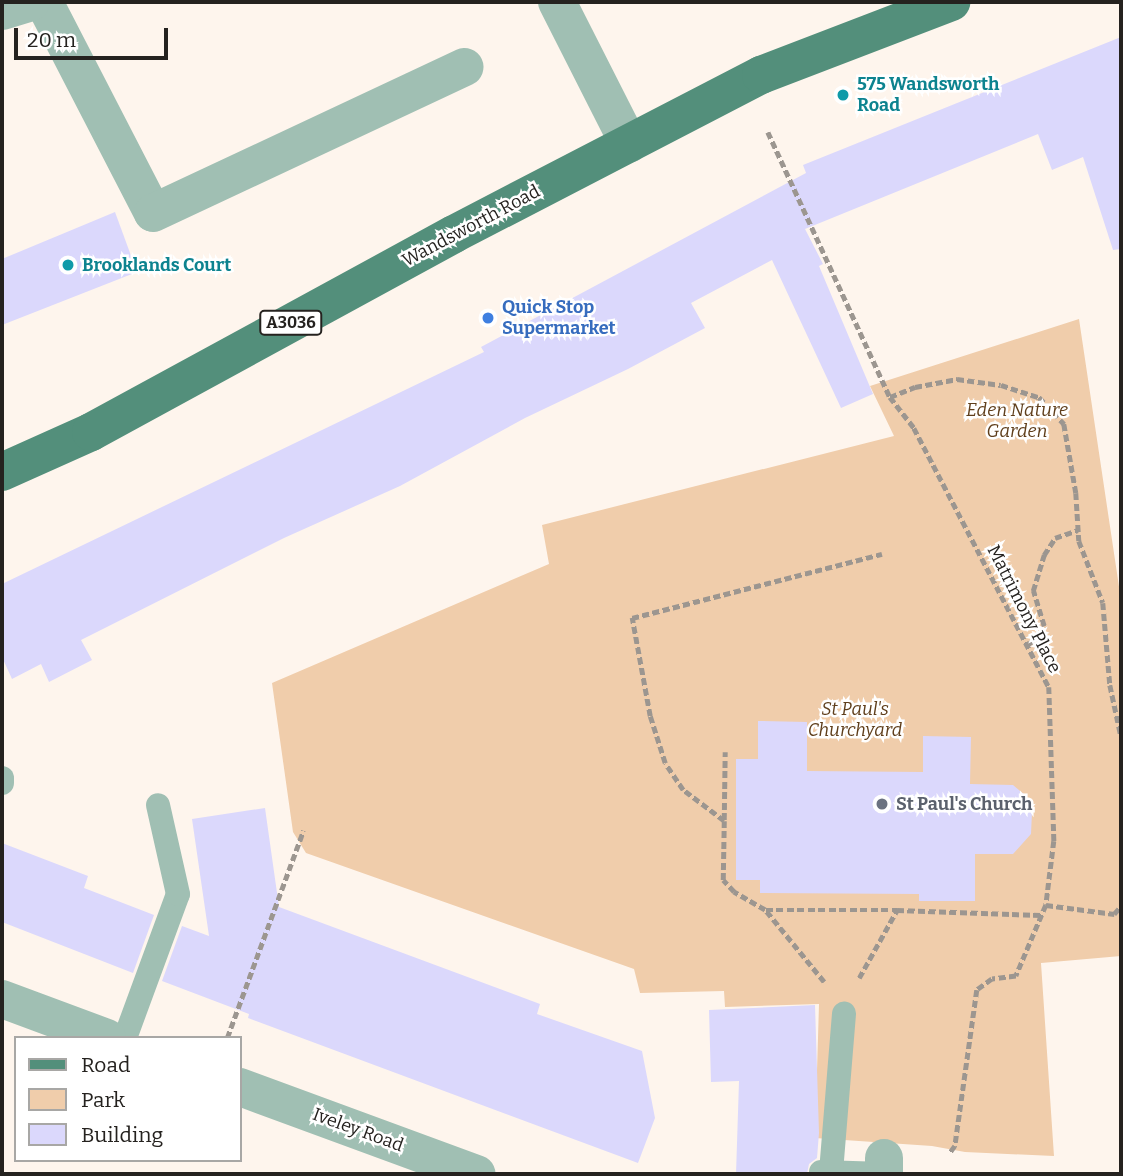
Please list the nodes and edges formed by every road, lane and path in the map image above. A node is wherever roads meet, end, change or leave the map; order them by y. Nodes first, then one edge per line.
1 (31, 2) edge
2 (44, 2) edge
3 (558, 2) edge
4 (951, 2) edge
5 (2, 11) edge
6 (465, 67) dead end
7 (768, 132) dead end
8 (629, 144) junction
9 (890, 397) junction
10 (2, 472) edge
11 (1078, 530) junction
12 (882, 554) dead end
13 (1027, 645) junction
14 (1121, 736) edge
15 (726, 752) dead end
16 (2, 778) edge
17 (2, 783) edge
18 (158, 805) dead end
19 (724, 821) junction
20 (303, 831) dead end
21 (1046, 905) junction
22 (1121, 906) edge
23 (765, 910) junction
24 (897, 910) junction
25 (1041, 915) junction
26 (2, 999) edge
27 (846, 1009) junction
28 (102, 1036) edge
29 (126, 1036) edge
30 (228, 1036) edge
31 (242, 1088) edge
32 (950, 1153) dead end
33 (884, 1169) edge
34 (476, 1174) edge

1 - 5 street
2 - 6 street
3 - 8 street
4 - 8 main road, Wandsworth Road / A3036
7 - 9 path, Matrimony Place
8 - 10 main road, Wandsworth Road / A3036
9 - 11 path
9 - 13 path, Matrimony Place
11 - 13 path
11 - 14 path
12 - 19 path
13 - 21 path, Matrimony Place
15 - 19 path
16 - 17 lane
18 - 29 lane
19 - 23 path
20 - 30 path
21 - 22 path
21 - 25 path, Matrimony Place
23 - 24 path
23 - 27 path
24 - 25 path
24 - 27 path
25 - 32 path, Matrimony Place
26 - 28 street
27 - 33 lane
31 - 34 street, Iveley Road

